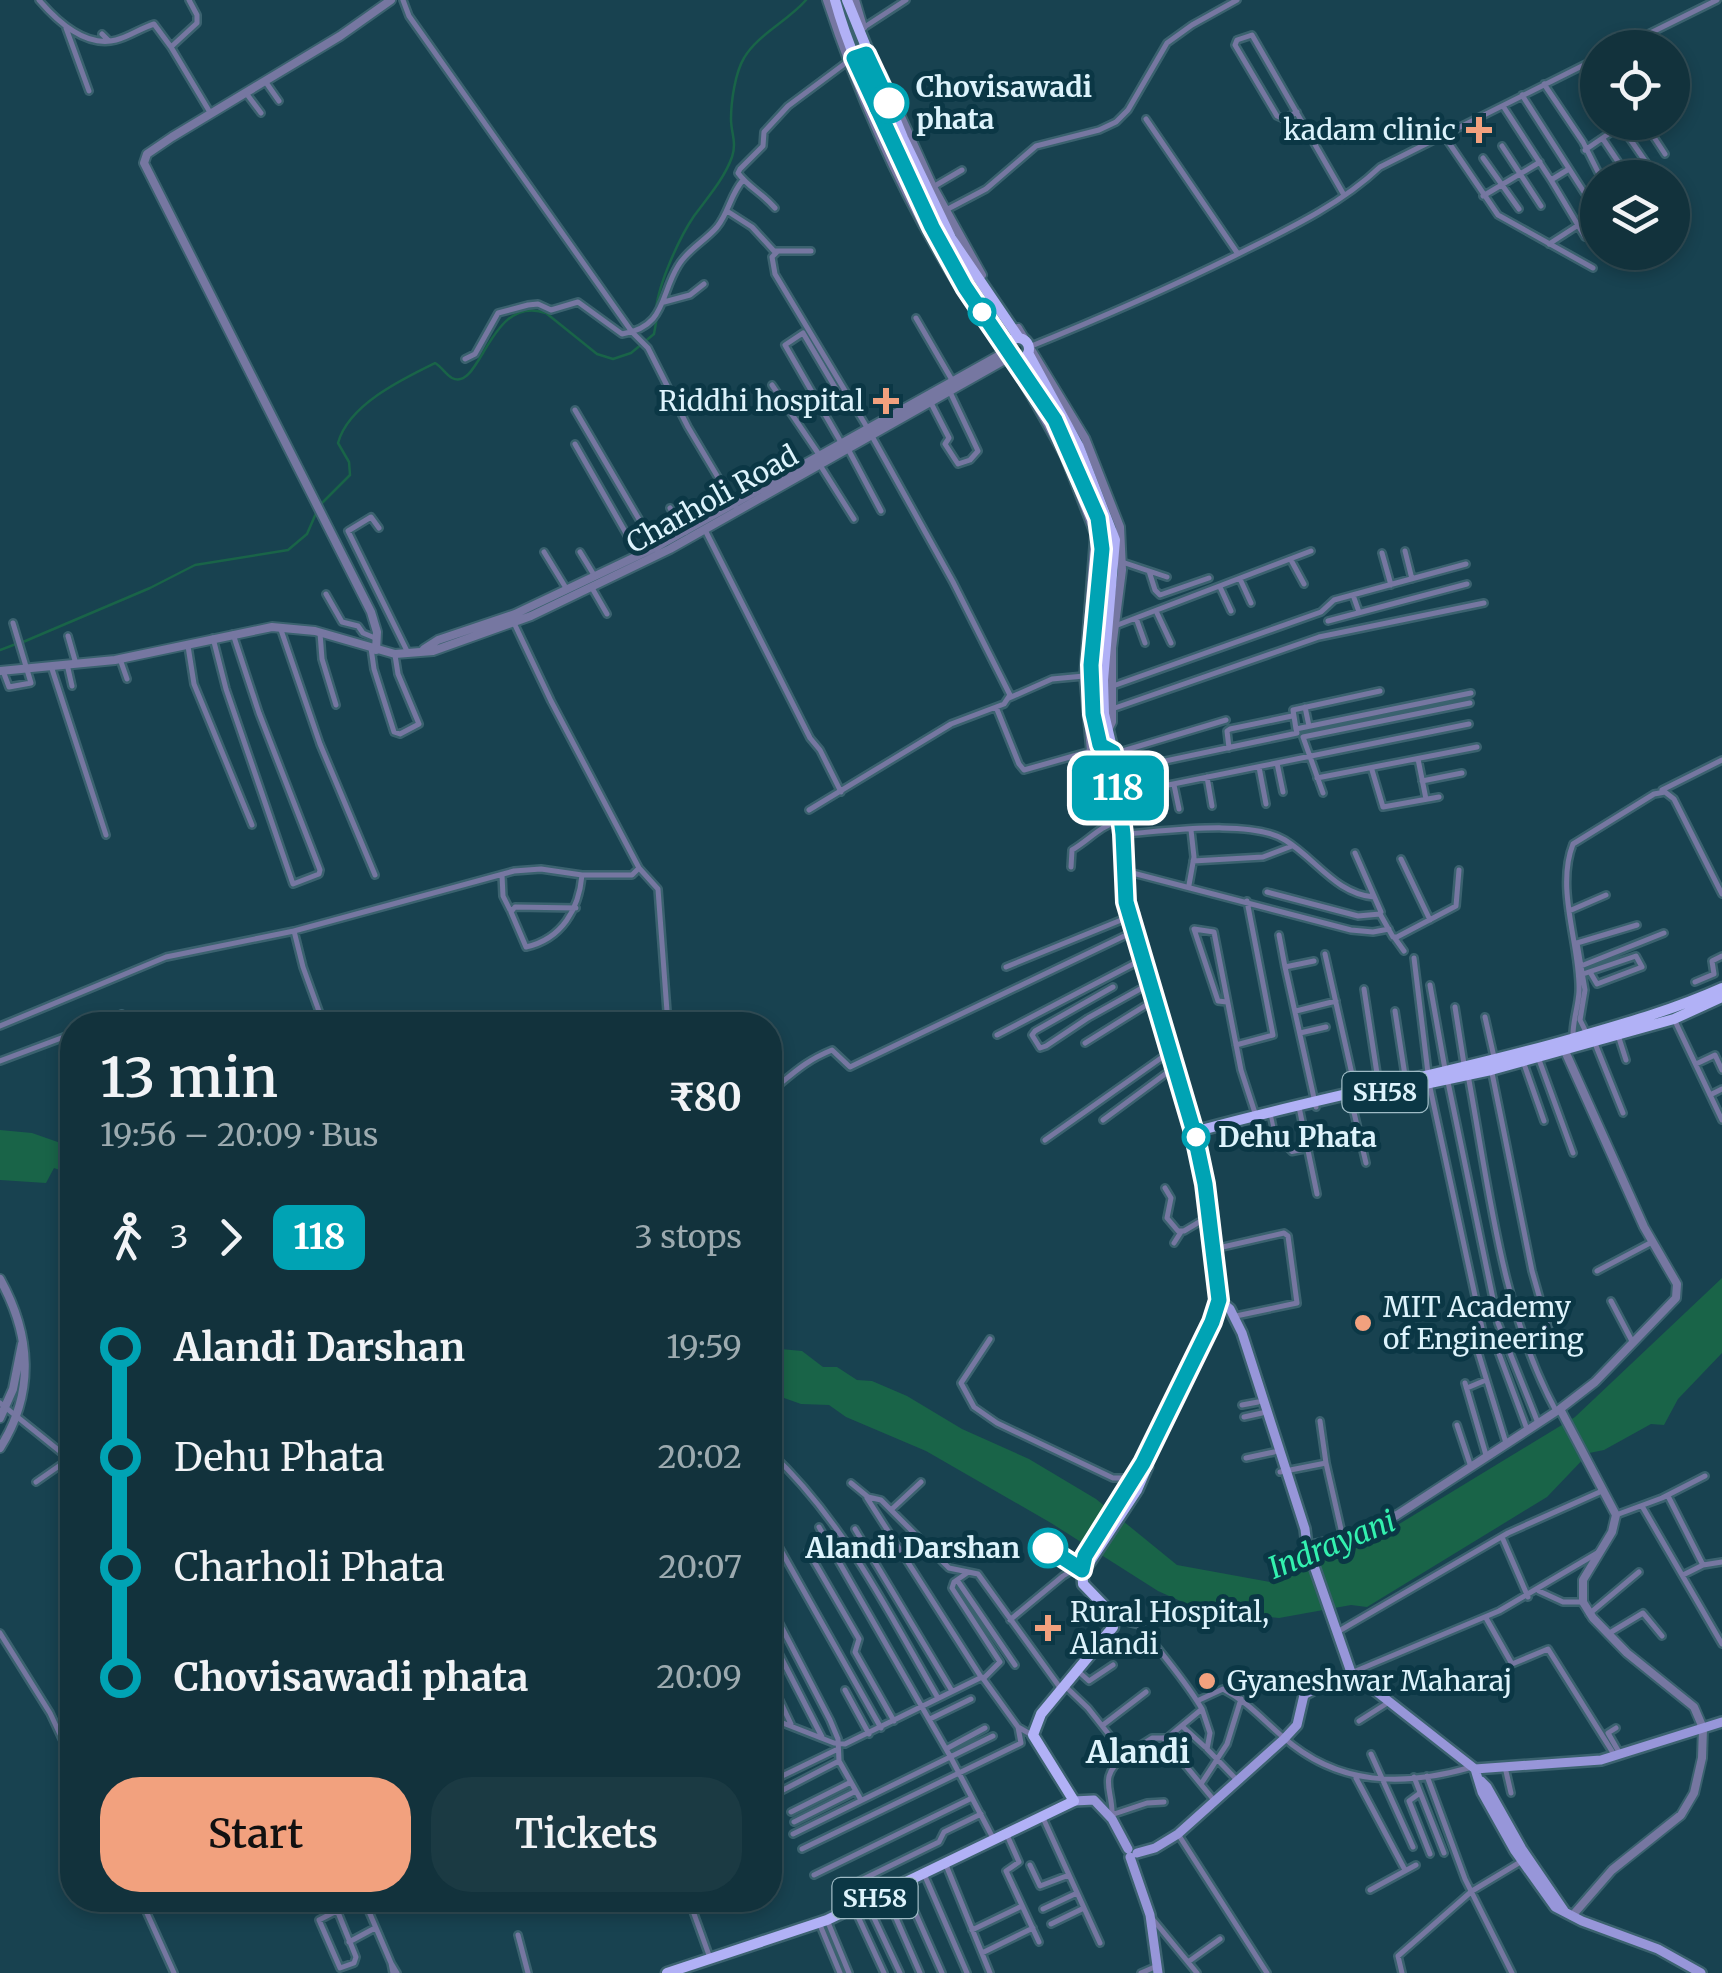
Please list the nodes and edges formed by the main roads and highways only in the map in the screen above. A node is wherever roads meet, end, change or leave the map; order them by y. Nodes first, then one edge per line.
1 (836, 0) edge
2 (847, 0) edge
3 (856, 57) junction
4 (1018, 338) junction
5 (1029, 349) junction
6 (1013, 357) junction
7 (1113, 753) junction
8 (1722, 988) edge
9 (1722, 997) edge
10 (1591, 1038) junction
11 (1570, 1045) junction
12 (1493, 1065) junction
13 (1429, 1080) junction
14 (1380, 1090) junction
15 (1299, 1107) junction
16 (1198, 1133) junction
17 (1216, 1248) junction
18 (1222, 1301) junction
19 (1352, 1676) junction
20 (1722, 1722) edge
21 (1473, 1768) junction
22 (1074, 1801) junction
23 (1132, 1853) junction
24 (1158, 1970) edge
25 (667, 1973) edge
26 (1701, 1973) edge

1 - 3 main road
2 - 3 main road
3 - 4 main road
3 - 6 main road
4 - 5 main road
4 - 6 main road
5 - 6 main road
5 - 7 main road
6 - 7 main road
7 - 16 main road
8 - 10 main road, SH58
9 - 10 main road, SH58
10 - 11 main road, SH58
11 - 12 main road, SH58
11 - 12 main road, SH58
12 - 13 main road, SH58
13 - 14 main road, SH58
13 - 14 main road, SH58
14 - 15 main road, SH58
15 - 16 main road, SH58
15 - 16 main road, SH58
16 - 17 main road
16 - 17 main road
17 - 18 main road
17 - 18 main road
18 - 19 main road
18 - 22 main road
19 - 21 main road
19 - 23 main road
20 - 21 main road
21 - 26 main road
22 - 23 main road
22 - 25 main road, SH58
23 - 24 main road

